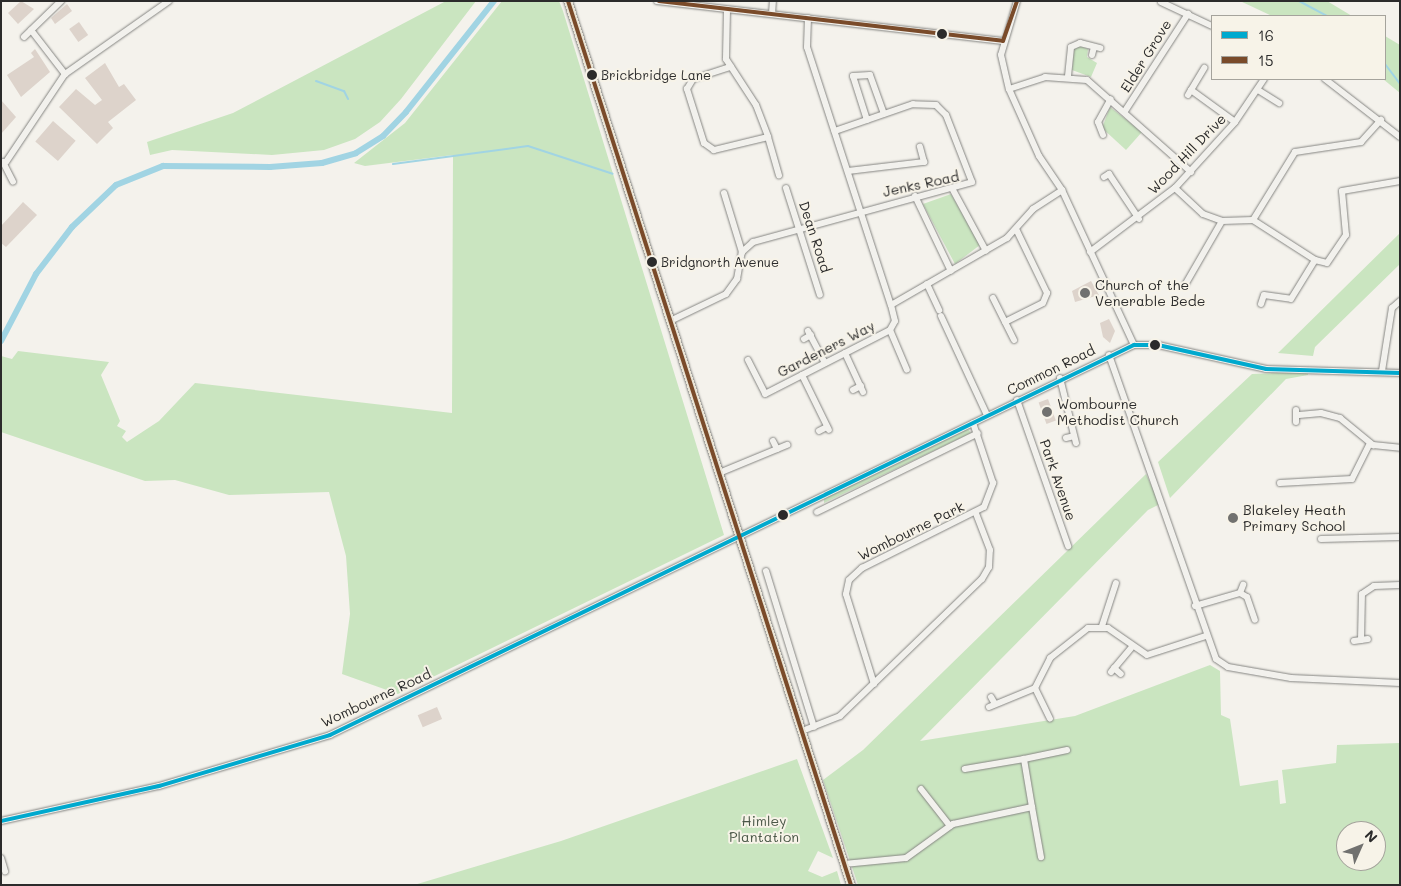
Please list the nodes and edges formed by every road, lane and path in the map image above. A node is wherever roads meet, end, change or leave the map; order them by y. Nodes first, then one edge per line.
1 (61, 1) edge
2 (169, 1) edge
3 (568, 1) edge
4 (657, 1) edge
5 (773, 1) edge
6 (1017, 1) edge
7 (1160, 2) edge
8 (726, 10) junction
9 (772, 14) junction
10 (1188, 14) junction
11 (808, 18) junction
12 (1211, 26) edge
13 (31, 30) junction
14 (24, 37) dead end
15 (1004, 41) junction
16 (1092, 55) dead end
17 (731, 67) junction
18 (1204, 68) dead end
19 (65, 74) junction
20 (1068, 76) junction
21 (1263, 80) edge
22 (1326, 80) edge
23 (1009, 89) junction
24 (1258, 90) junction
25 (1111, 99) junction
26 (1279, 103) dead end
27 (1125, 112) junction
28 (884, 114) junction
29 (867, 120) junction
30 (1381, 120) junction
31 (1235, 122) junction
32 (835, 131) junction
33 (1103, 135) dead end
34 (768, 137) junction
35 (1400, 137) edge
36 (920, 148) dead end
37 (3, 162) edge
38 (775, 165) junction
39 (768, 168) dead end
40 (848, 171) junction
41 (1191, 172) junction
42 (778, 174) dead end
43 (1104, 177) dead end
44 (1400, 181) edge
45 (14, 182) dead end
46 (786, 188) dead end
47 (1175, 188) junction
48 (952, 190) junction
49 (1062, 190) junction
50 (724, 193) dead end
51 (915, 196) junction
52 (860, 210) junction
53 (1139, 218) junction
54 (1253, 220) junction
55 (1222, 221) junction
56 (798, 229) junction
57 (1016, 229) junction
58 (986, 250) junction
59 (742, 252) junction
60 (1090, 252) junction
61 (1315, 260) junction
62 (951, 271) junction
63 (927, 284) junction
64 (1185, 286) dead end
65 (820, 295) dead end
66 (993, 298) dead end
67 (1400, 301) edge
68 (1260, 304) dead end
69 (891, 305) junction
70 (670, 321) junction
71 (1005, 322) junction
72 (890, 330) junction
73 (804, 339) dead end
74 (1014, 340) dead end
75 (1134, 345) junction
76 (846, 353) junction
77 (1109, 356) junction
78 (760, 362) dead end
79 (825, 363) junction
80 (907, 370) dead end
81 (1382, 371) junction
82 (1400, 373) edge
83 (802, 375) junction
84 (1060, 378) junction
85 (853, 390) dead end
86 (1018, 400) junction
87 (987, 415) junction
88 (1297, 416) dead end
89 (973, 423) junction
90 (818, 432) dead end
91 (978, 433) junction
92 (1066, 438) dead end
93 (773, 441) dead end
94 (1370, 443) junction
95 (787, 445) dead end
96 (1400, 448) edge
97 (777, 449) junction
98 (719, 473) junction
99 (1280, 483) dead end
100 (818, 498) junction
101 (976, 513) junction
102 (738, 536) junction
103 (1400, 537) edge
104 (1321, 539) dead end
105 (1068, 541) dead end
106 (766, 571) dead end
107 (1116, 584) dead end
108 (1242, 585) dead end
109 (1400, 585) edge
110 (1240, 592) junction
111 (1195, 606) junction
112 (778, 613) junction
113 (764, 617) junction
114 (1255, 620) dead end
115 (1102, 626) junction
116 (1206, 636) junction
117 (1361, 640) dead end
118 (1131, 648) junction
119 (1122, 674) dead end
120 (1400, 682) edge
121 (874, 684) junction
122 (1035, 688) junction
123 (991, 697) dead end
124 (1050, 719) dead end
125 (814, 727) junction
126 (802, 731) junction
127 (1067, 750) dead end
128 (1024, 759) junction
129 (965, 769) dead end
130 (921, 789) dead end
131 (1032, 807) junction
132 (1, 820) edge
133 (950, 826) junction
134 (1041, 857) dead end
135 (1, 858) edge
136 (844, 864) junction
137 (5, 871) dead end
138 (850, 885) edge

1 - 13 street
2 - 19 street
3 - 70 main road
4 - 8 street
5 - 9 street
6 - 15 street
7 - 10 street
8 - 9 street
8 - 17 street
9 - 11 street
10 - 12 street
10 - 27 street, Elder Grove
11 - 15 street
11 - 32 street, Gardeners Way
13 - 14 street
13 - 19 street
15 - 23 street
16 - 20 street
17 - 34 street
17 - 34 street
18 - 31 street
19 - 37 street
20 - 23 street
20 - 25 street
21 - 24 street, Wood Hill Drive
22 - 30 street
23 - 49 street
24 - 26 street
24 - 31 street, Wood Hill Drive
25 - 27 street
25 - 33 street
27 - 41 street
28 - 29 street, Jenks Road
28 - 29 street
28 - 48 street, Jenks Road
29 - 32 street, Jenks Road
30 - 35 street
30 - 54 street
31 - 41 street, Wood Hill Drive
32 - 40 street, Gardeners Way
34 - 38 street
36 - 40 street
37 - 45 street
38 - 39 street
38 - 42 street
40 - 52 street, Gardeners Way
41 - 47 street, Wood Hill Drive
43 - 53 street
44 - 61 street
46 - 56 street, Dean Road
47 - 53 street, Wood Hill Drive
47 - 55 street
48 - 51 street, Jenks Road
48 - 58 street
49 - 57 street
49 - 60 street
50 - 59 street
51 - 52 street, Jenks Road
51 - 62 street
52 - 56 street
52 - 69 street, Gardeners Way
53 - 60 street, Wood Hill Drive
54 - 55 street
54 - 61 street
55 - 64 street
56 - 59 street
56 - 65 street, Dean Road
57 - 58 street
57 - 71 street
58 - 62 street
59 - 70 street
60 - 75 street
61 - 68 street
62 - 63 street
63 - 69 street
63 - 87 street
66 - 71 street
67 - 81 street
69 - 72 street, Gardeners Way
70 - 98 main road
71 - 74 street
72 - 76 street, Gardeners Way
72 - 80 street
73 - 79 street
75 - 77 street, Common Road
75 - 81 street, Common Road
76 - 79 street, Gardeners Way
76 - 85 street
77 - 84 street, Common Road
77 - 111 street
78 - 83 street, Gardeners Way
79 - 83 street, Gardeners Way
81 - 82 street, Common Road
83 - 90 street
84 - 86 street, Common Road
84 - 92 street
86 - 87 street, Common Road
86 - 105 street, Park Avenue
87 - 89 street, Common Road
88 - 94 street
89 - 91 street, Wombourne Park
89 - 100 street, Common Road
91 - 100 street
91 - 101 street, Wombourne Park
93 - 97 street
94 - 96 street
94 - 99 street
95 - 97 street
97 - 98 street
98 - 102 main road
100 - 102 street, Common Road
101 - 121 street, Wombourne Park
101 - 121 street, Wombourne Park
102 - 113 main road
102 - 132 street, Wombourne Road
103 - 104 street
106 - 112 street
107 - 115 street
108 - 110 street
109 - 117 street
110 - 111 street
110 - 114 street
111 - 116 street
112 - 113 street
112 - 125 street
113 - 126 main road
115 - 118 street
115 - 122 street
116 - 118 street
116 - 120 street
118 - 119 street
121 - 125 street, Wombourne Park
122 - 123 street
122 - 124 street
125 - 126 street, Wombourne Park
126 - 136 main road
127 - 128 street
128 - 129 street
128 - 131 street
130 - 133 street
131 - 133 street
131 - 134 street
133 - 136 street
135 - 137 street
136 - 138 main road

